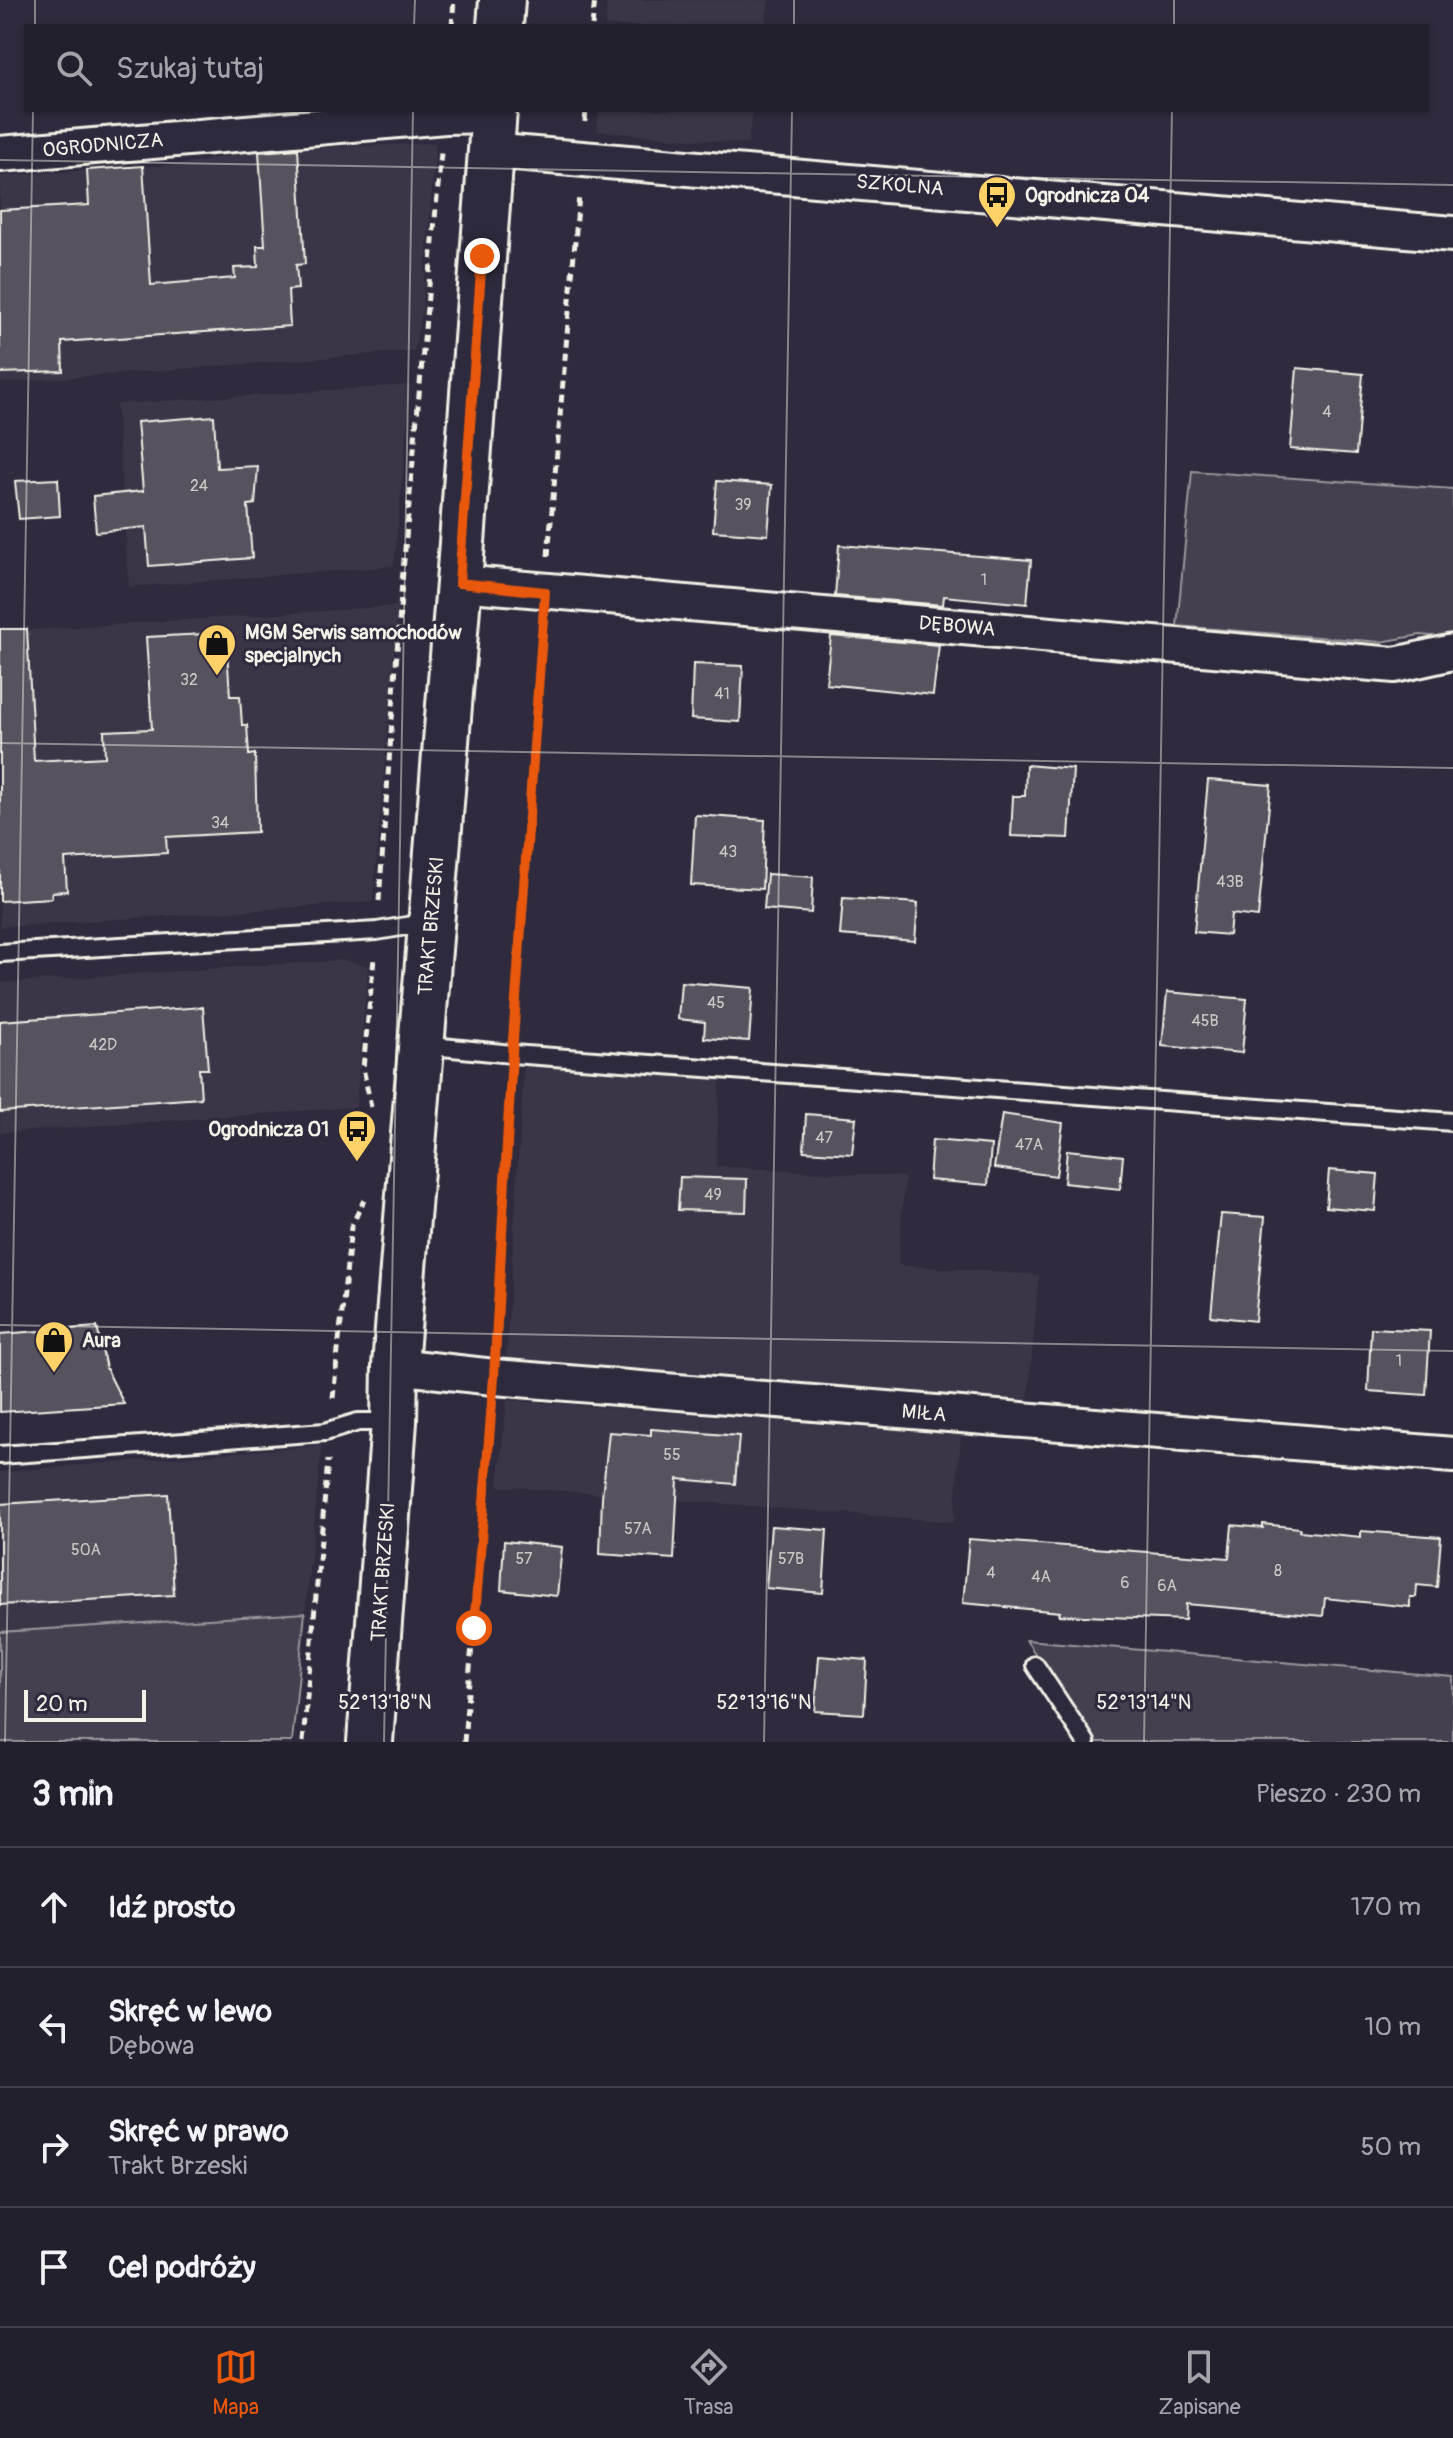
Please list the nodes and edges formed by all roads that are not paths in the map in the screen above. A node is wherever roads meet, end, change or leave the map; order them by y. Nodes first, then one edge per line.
1 (502, 0) edge
2 (500, 24) edge
3 (492, 125) edge
4 (0, 154) edge
5 (1453, 234) edge
6 (459, 583) junction
7 (1453, 652) edge
8 (432, 922) junction
9 (0, 953) edge
10 (421, 1045) junction
11 (1453, 1122) edge
12 (395, 1366) junction
13 (394, 1422) junction
14 (0, 1455) edge
15 (1453, 1455) edge
16 (1035, 1665) dead end
17 (370, 1742) edge
18 (1086, 1742) edge

1 - 2 main road
3 - 4 street, OGRODNICZA
3 - 5 street, SZKOLNA
3 - 6 main road, TRAKT BRZESKI
6 - 7 street, DĘBOWA
6 - 8 main road, TRAKT BRZESKI
8 - 9 lane
8 - 10 main road, TRAKT BRZESKI
10 - 11 lane
10 - 12 main road, TRAKT BRZESKI
12 - 13 main road, TRAKT BRZESKI
12 - 15 street, MIŁA
13 - 14 lane
13 - 17 main road, TRAKT BRZESKI
16 - 18 lane

